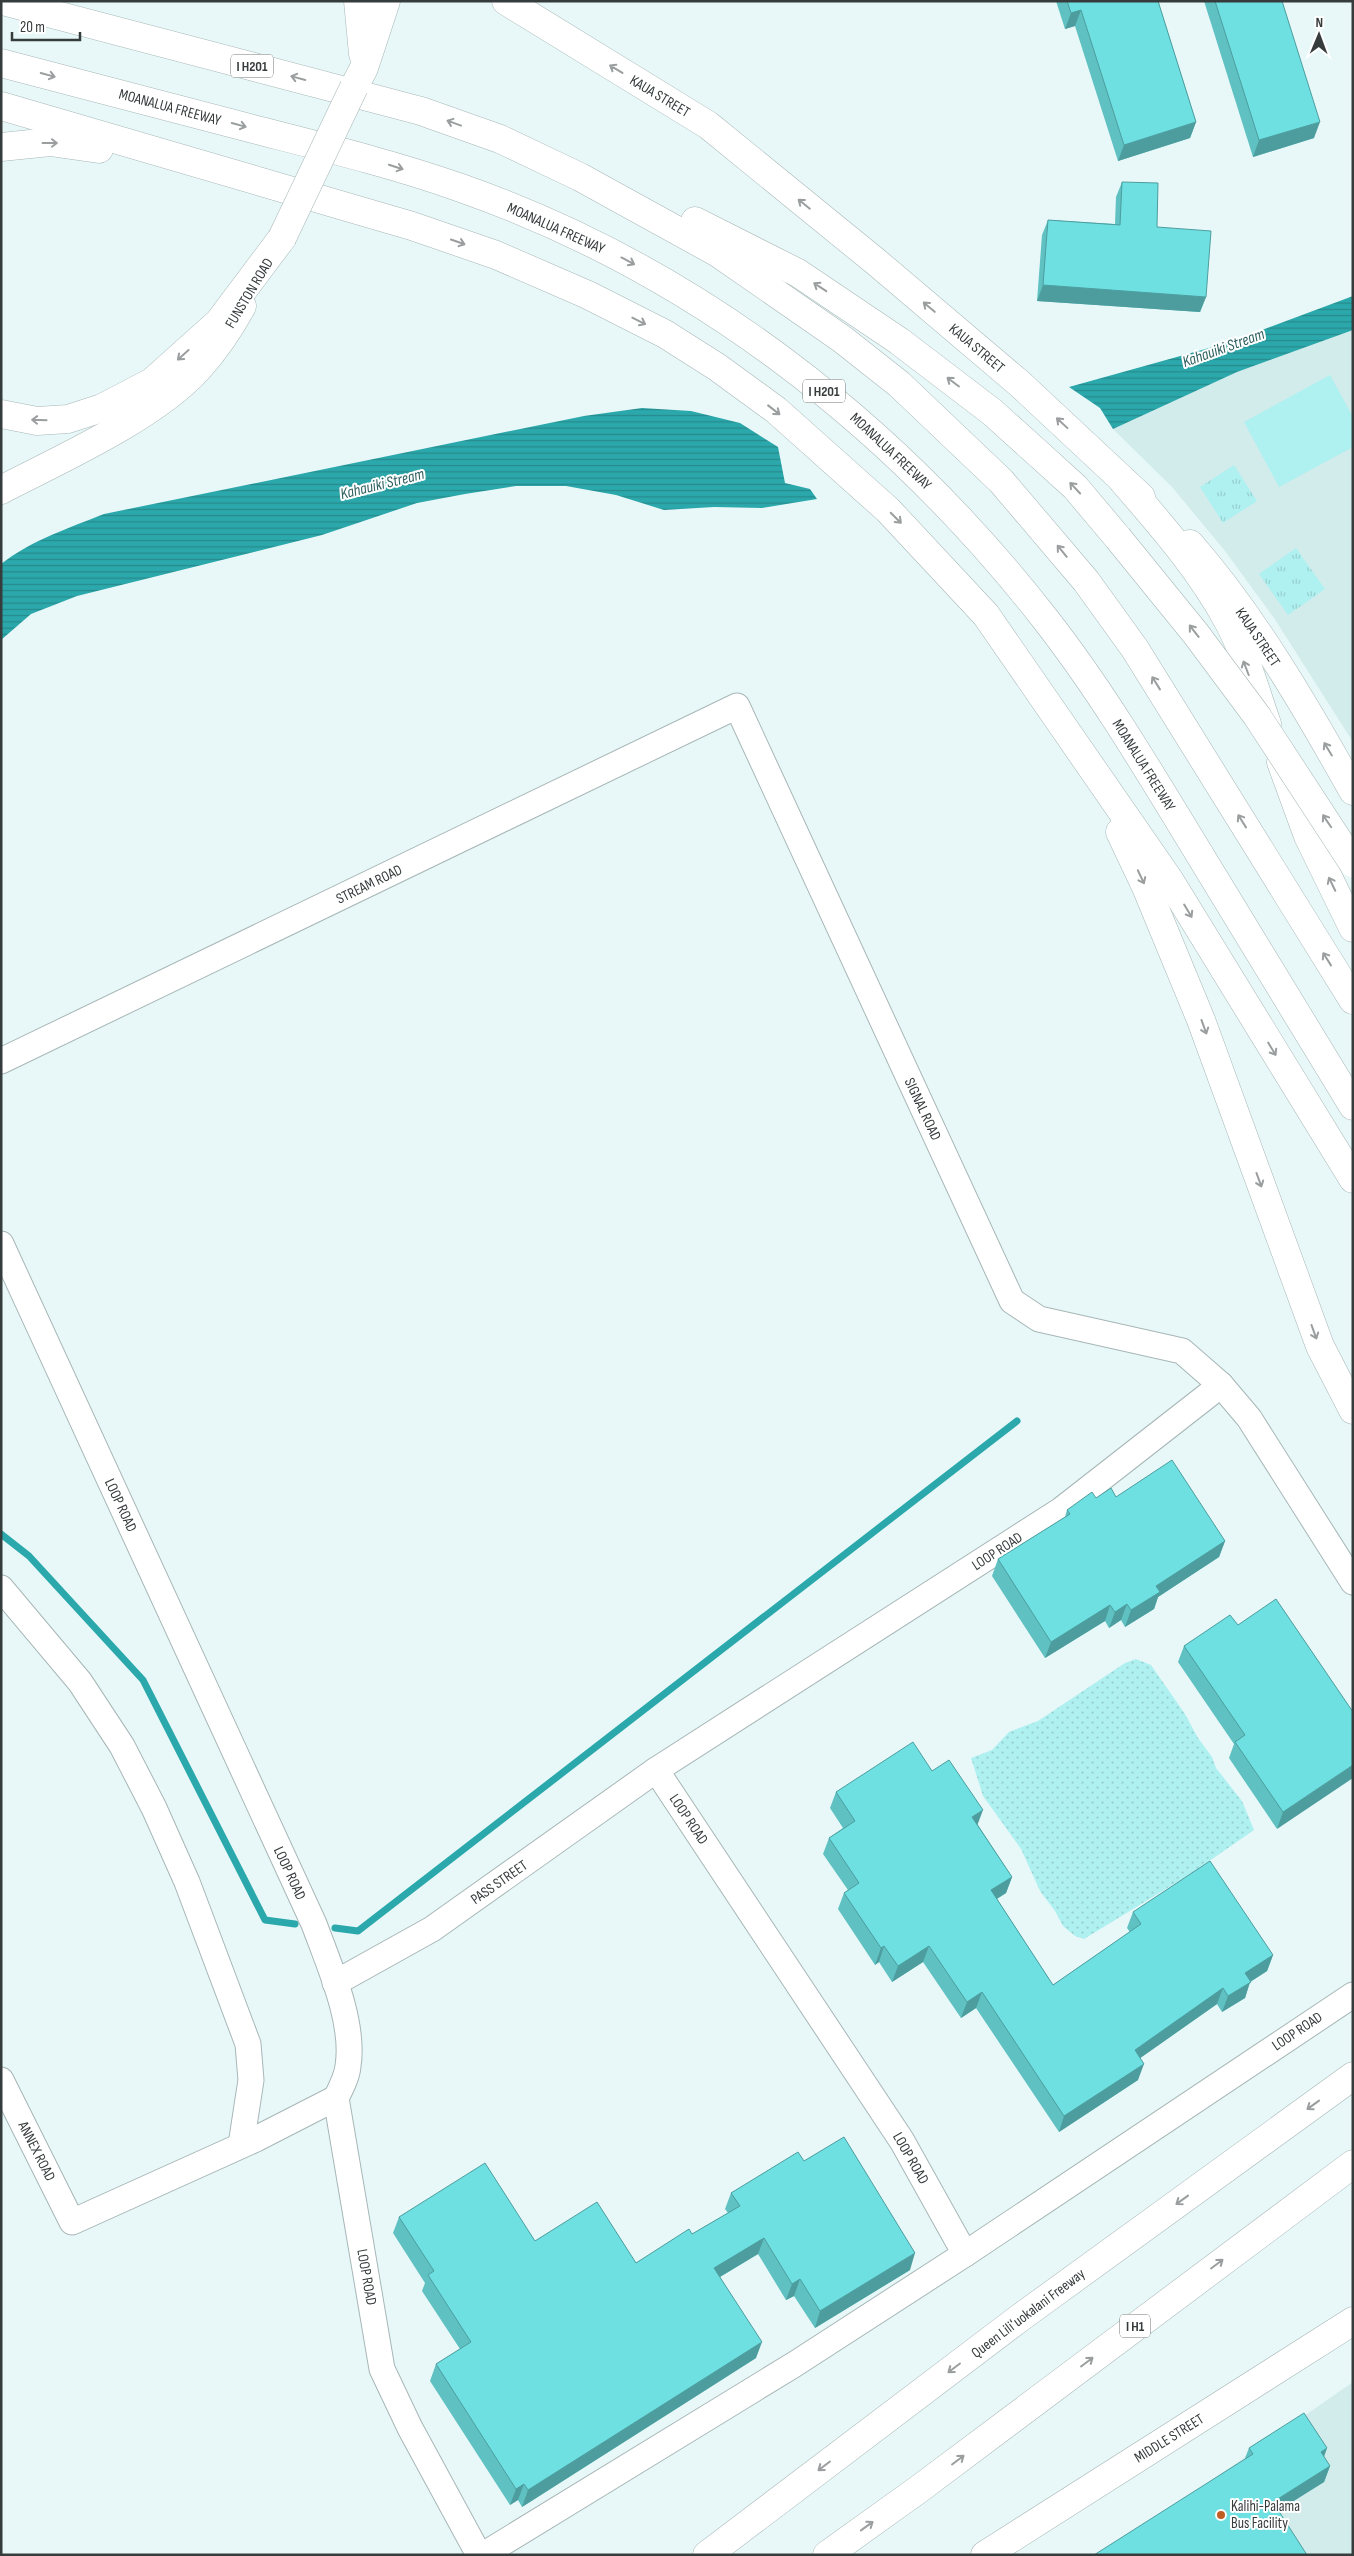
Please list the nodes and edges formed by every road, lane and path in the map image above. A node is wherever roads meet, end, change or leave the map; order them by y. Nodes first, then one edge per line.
1 (3, 1) edge
2 (386, 1) edge
3 (506, 1) edge
4 (358, 2) edge
5 (1, 63) edge
6 (364, 68) junction
7 (1, 106) edge
8 (500, 140) junction
9 (1, 147) edge
10 (412, 226) junction
11 (282, 238) junction
12 (1, 414) edge
13 (1123, 481) junction
14 (1, 490) edge
15 (737, 706) joint
16 (1083, 754) junction
17 (1353, 791) edge
18 (1353, 863) edge
19 (1353, 928) edge
20 (1353, 1000) edge
21 (1, 1061) edge
22 (1353, 1106) edge
23 (1353, 1179) edge
24 (1, 1244) edge
25 (1222, 1385) junction
26 (1353, 1410) edge
27 (1353, 1582) edge
28 (1, 1588) edge
29 (656, 1770) junction
30 (335, 1983) junction
31 (1353, 1995) edge
32 (1353, 2076) edge
33 (1, 2080) edge
34 (336, 2098) junction
35 (242, 2145) junction
36 (1353, 2164) edge
37 (965, 2254) junction
38 (1353, 2321) edge
39 (479, 2555) edge
40 (483, 2555) edge
41 (707, 2555) edge
42 (827, 2555) edge
43 (985, 2555) edge

8 -> 1 main road, I H201
2 - 6 main road, FUNSTON ROAD
13 -> 3 main road, KAUA STREET
4 - 6 main road
5 -> 22 main road, MOANALUA FREEWAY / I H201
6 - 11 main road, FUNSTON ROAD, bridge
7 - 10 main road
18 -> 8 main road, bridge
20 -> 8 main road, I H201
9 -> 10 main road
10 -> 16 main road
11 -> 12 main road
11 - 14 main road, FUNSTON ROAD
17 -> 13 main road, KAUA STREET
19 -> 13 main road
15 - 21 street, STREAM ROAD
15 - 25 street, SIGNAL ROAD
16 -> 23 main road
16 -> 26 main road
24 - 30 street, LOOP ROAD
25 - 27 street
25 - 29 street, LOOP ROAD
28 - 35 street
29 - 30 street, PASS STREET
29 - 37 street, LOOP ROAD
30 - 34 street, LOOP ROAD
31 - 37 street, LOOP ROAD
32 -> 41 main road, Queen Liliʻuokalani Freeway
33 - 35 street, ANNEX ROAD
34 - 35 street
34 - 39 street, LOOP ROAD
42 -> 36 main road, I H1
37 - 40 street
38 - 43 main road, MIDDLE STREET

